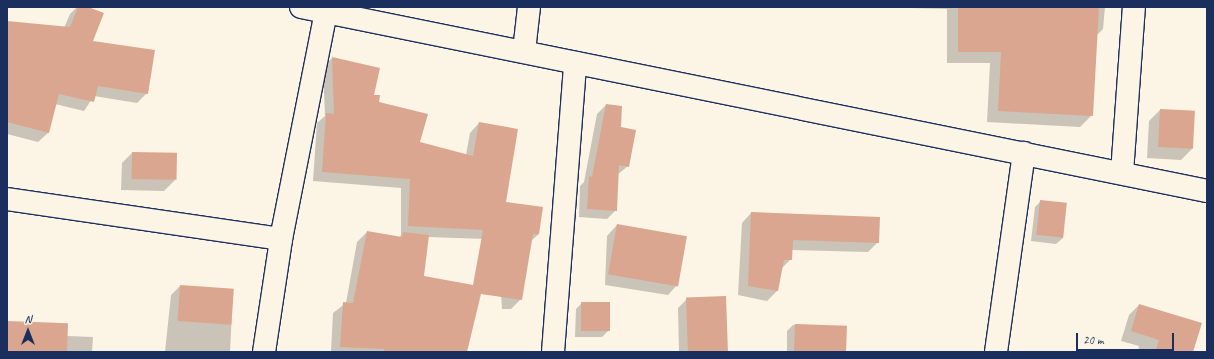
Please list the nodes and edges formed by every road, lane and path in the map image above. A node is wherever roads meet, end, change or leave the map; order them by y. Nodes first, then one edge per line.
1 (301, 7) edge
2 (529, 7) edge
3 (1134, 7) edge
4 (326, 12) junction
5 (524, 51) junction
6 (575, 63) junction
7 (1024, 153) junction
8 (1122, 173) junction
9 (1207, 191) edge
10 (7, 199) edge
11 (281, 239) junction
12 (264, 352) edge
13 (553, 352) edge
14 (996, 352) edge

1 - 4 street
2 - 5 street
3 - 8 street
4 - 5 street
4 - 11 street
5 - 6 street
6 - 7 street
6 - 13 street
7 - 8 street
7 - 14 street
8 - 9 street
10 - 11 street
11 - 12 street

